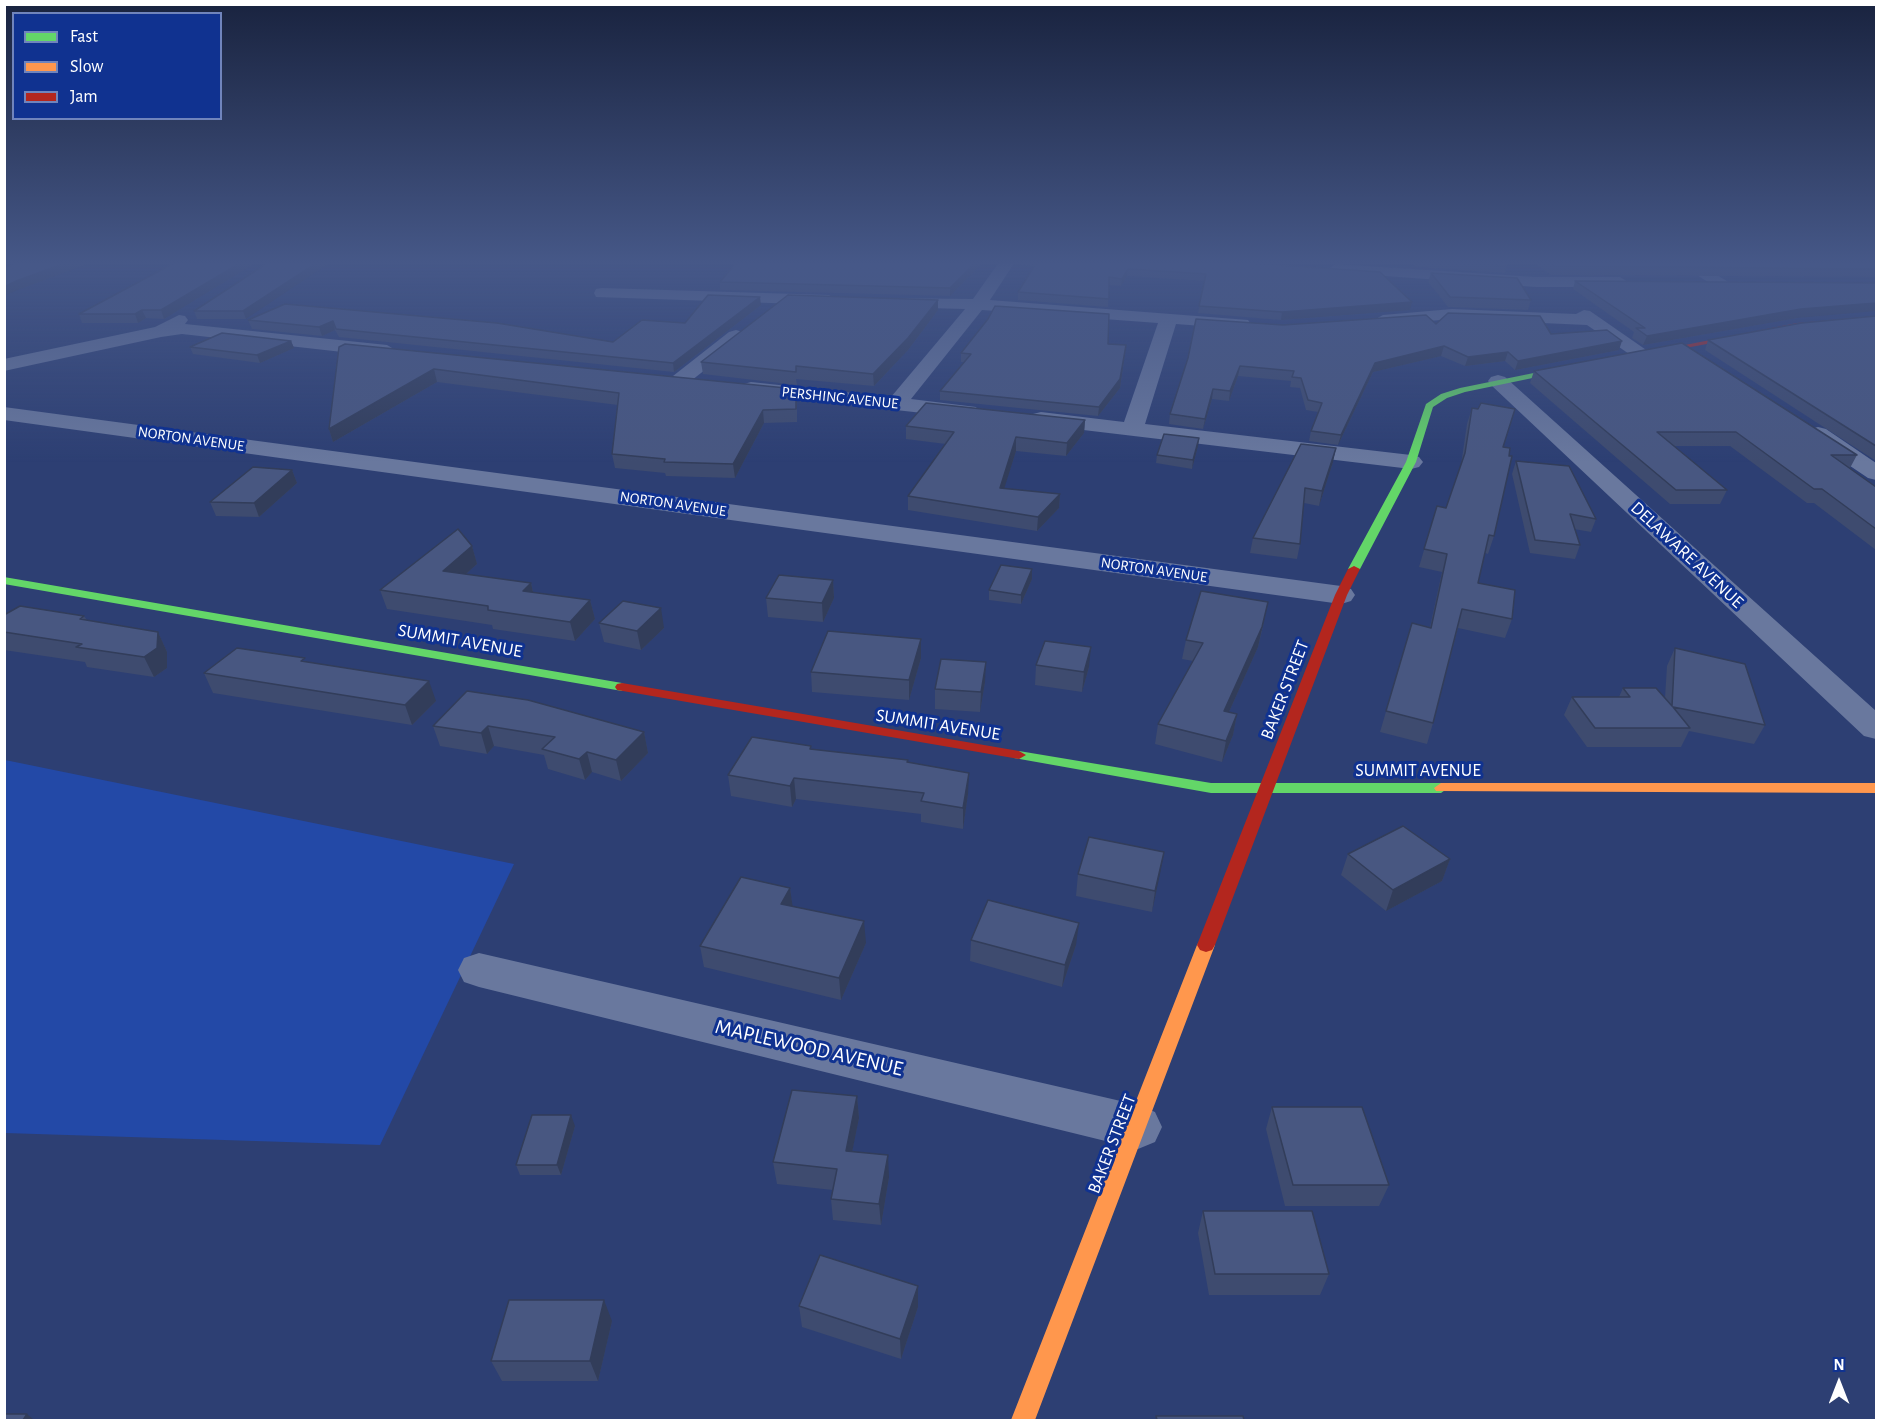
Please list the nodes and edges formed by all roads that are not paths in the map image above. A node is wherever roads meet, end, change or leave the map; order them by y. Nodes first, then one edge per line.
1 (165, 328) edge
2 (746, 328) edge
3 (958, 328) edge
4 (1166, 328) edge
5 (1604, 328) edge
6 (1779, 328) edge
7 (161, 331) junction
8 (1683, 347) junction
9 (412, 354) edge
10 (1642, 354) junction
11 (1621, 358) edge
12 (1707, 362) edge
13 (1589, 364) edge
14 (4, 365) edge
15 (656, 378) edge
16 (680, 381) junction
17 (1498, 381) junction
18 (896, 404) junction
19 (4, 413) edge
20 (991, 414) edge
21 (1026, 418) edge
22 (1802, 424) edge
23 (1133, 429) junction
24 (1411, 462) junction
25 (1876, 473) edge
26 (4, 580) edge
27 (1341, 595) junction
28 (1876, 729) edge
29 (1876, 788) edge
30 (1266, 789) junction
31 (480, 970) dead end
32 (1138, 1127) junction
33 (1023, 1420) edge

1 - 7 street
2 - 16 street
3 - 18 street
4 - 23 street
5 - 10 street
6 - 8 street
7 - 9 street
7 - 14 street
8 - 10 street
8 - 12 street
10 - 11 street
13 - 17 street, BAKER STREET
15 - 16 street, PERSHING AVENUE
16 - 18 street, PERSHING AVENUE
17 - 24 street, BAKER STREET
17 - 28 street, DELAWARE AVENUE
18 - 20 street, PERSHING AVENUE
19 - 27 street, NORTON AVENUE
21 - 23 street
22 - 25 street
23 - 24 street
24 - 27 street, BAKER STREET
26 - 30 street, SUMMIT AVENUE
27 - 30 street, BAKER STREET
29 - 30 street, SUMMIT AVENUE
30 - 32 street, BAKER STREET
31 - 32 street, MAPLEWOOD AVENUE
32 - 33 street, BAKER STREET

